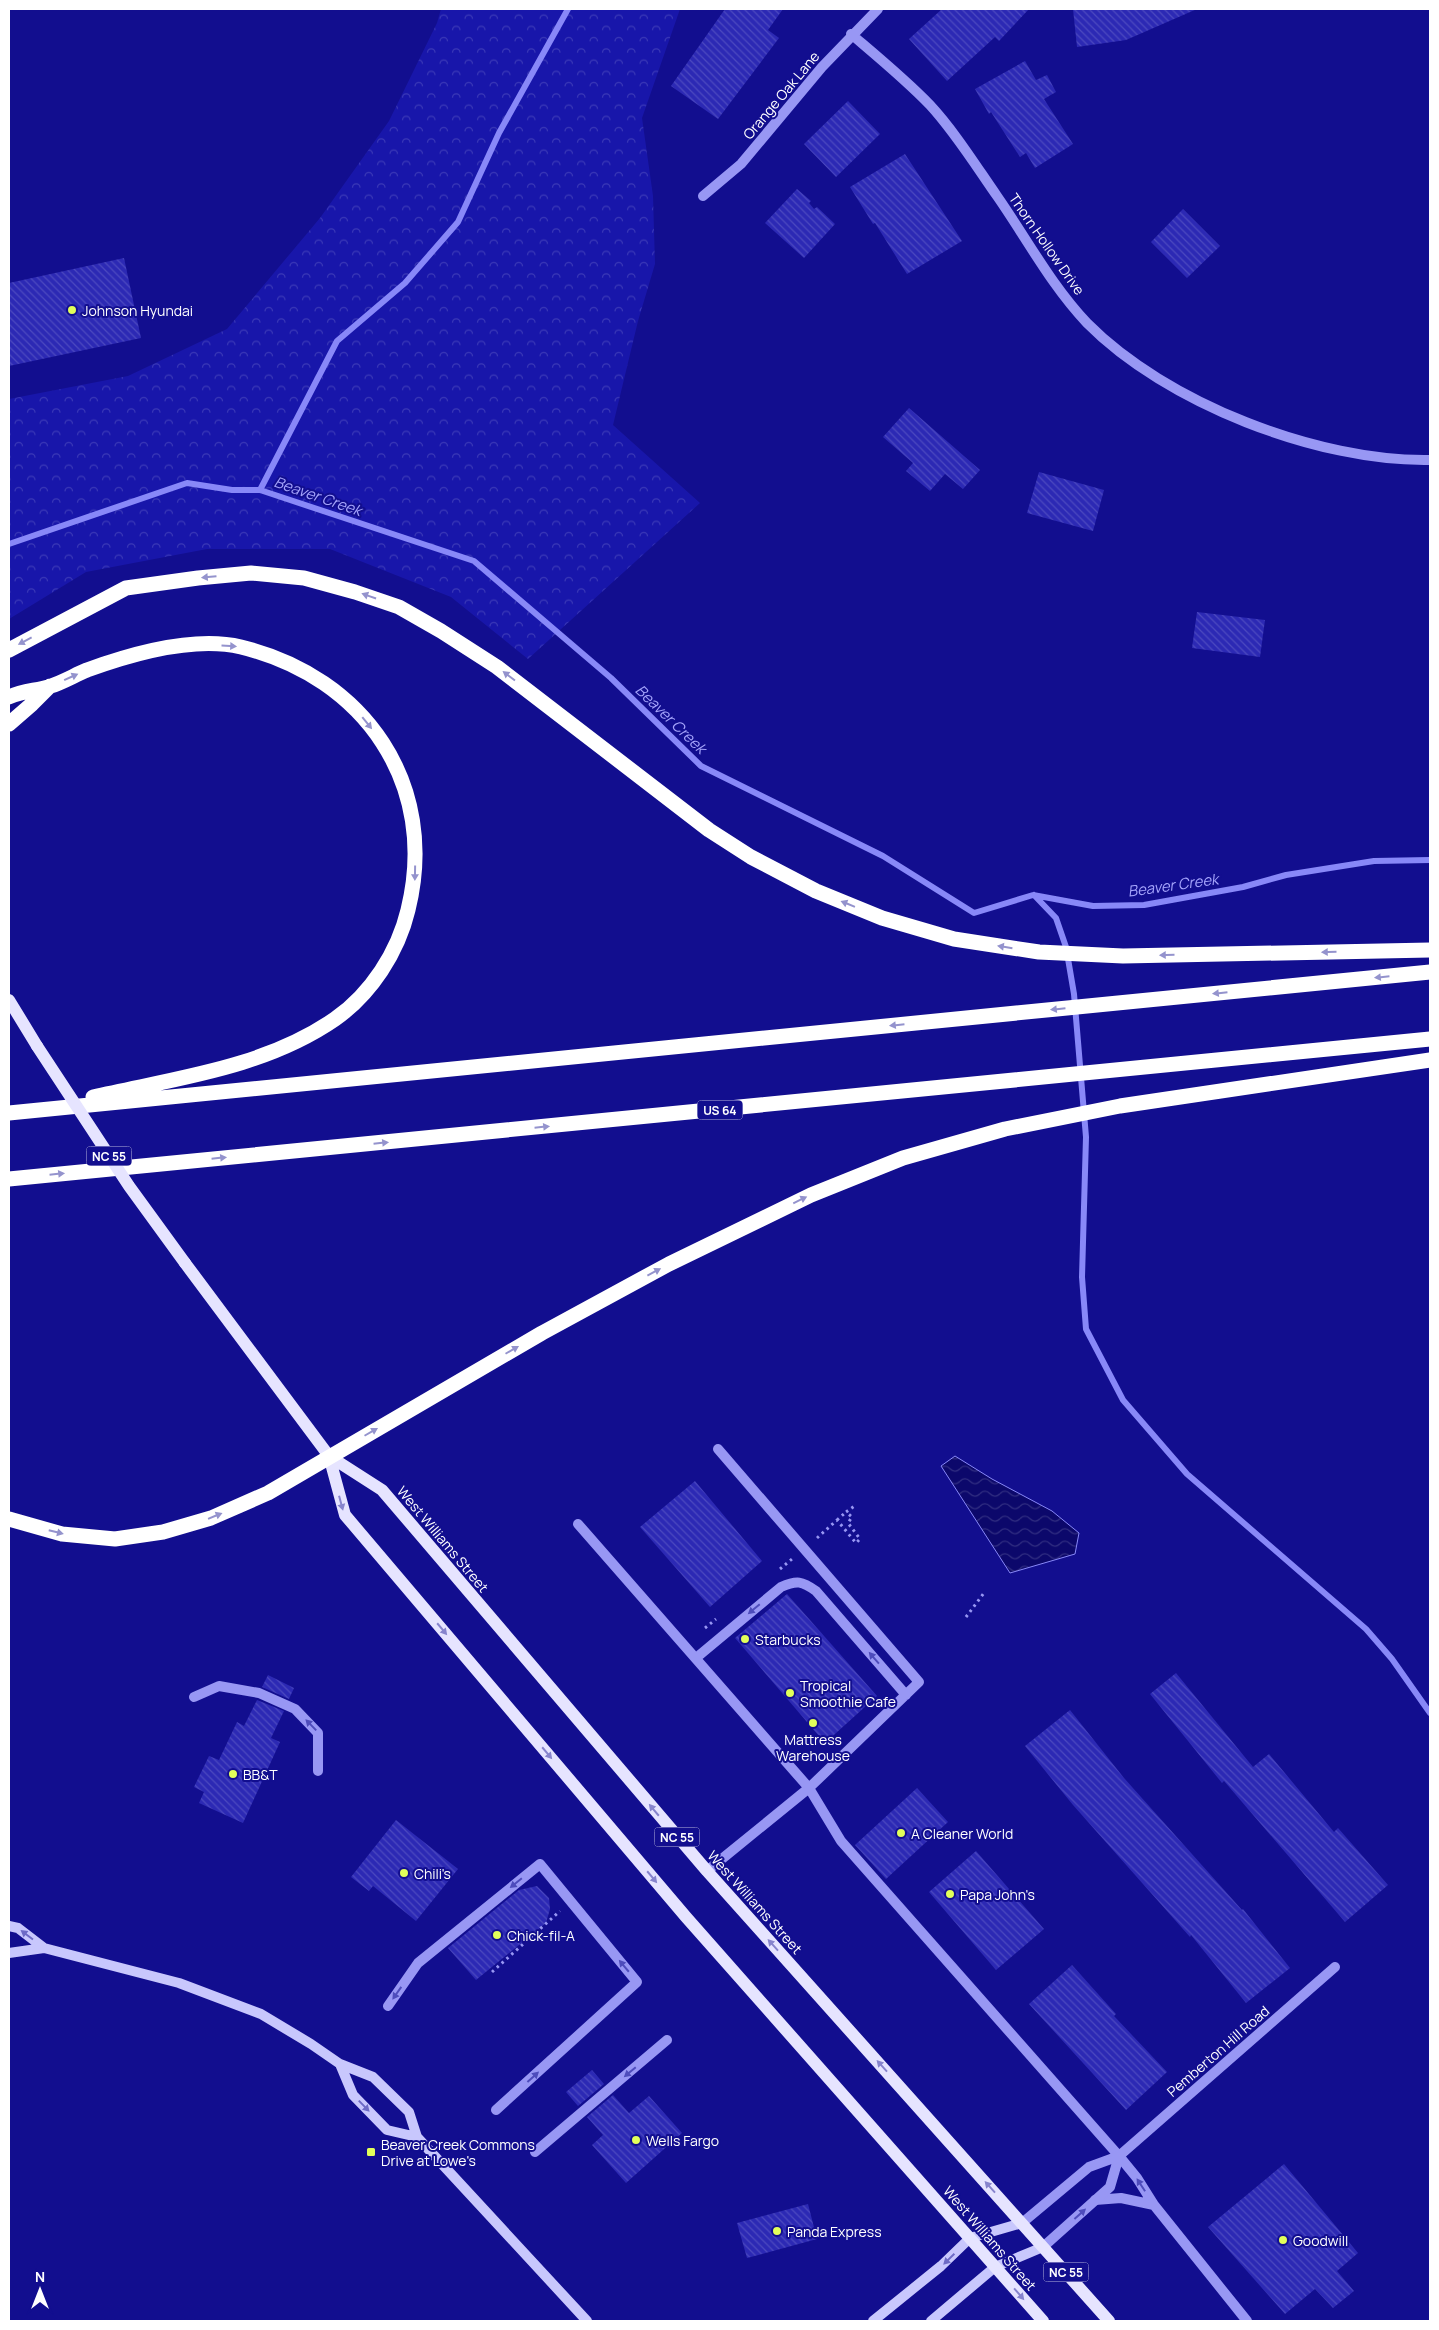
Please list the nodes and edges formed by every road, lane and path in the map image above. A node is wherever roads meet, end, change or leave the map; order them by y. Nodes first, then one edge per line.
1 (878, 9) edge
2 (851, 34) junction
3 (704, 196) dead end
4 (1430, 460) edge
5 (9, 650) edge
6 (50, 686) junction
7 (9, 698) edge
8 (9, 724) edge
9 (1430, 950) edge
10 (1430, 972) edge
11 (12, 1005) edge
12 (1430, 1039) edge
13 (1430, 1060) edge
14 (34, 1111) junction
15 (9, 1113) edge
16 (9, 1179) edge
17 (718, 1449) dead end
18 (329, 1456) junction
19 (856, 1504) dead end
20 (846, 1512) junction
21 (9, 1519) edge
22 (837, 1520) junction
23 (578, 1524) dead end
24 (817, 1538) dead end
25 (984, 1593) dead end
26 (966, 1617) dead end
27 (696, 1658) junction
28 (906, 1695) junction
29 (194, 1697) dead end
30 (318, 1771) dead end
31 (809, 1788) junction
32 (707, 1872) junction
33 (565, 1907) dead end
34 (9, 1926) edge
35 (44, 1948) junction
36 (9, 1953) edge
37 (1335, 1967) dead end
38 (492, 1972) dead end
39 (388, 2006) dead end
40 (667, 2040) dead end
41 (340, 2064) junction
42 (496, 2110) dead end
43 (416, 2137) junction
44 (535, 2152) dead end
45 (1119, 2156) junction
46 (1095, 2200) junction
47 (1154, 2205) junction
48 (1022, 2223) junction
49 (970, 2238) junction
50 (1043, 2246) junction
51 (995, 2267) junction
52 (586, 2321) edge
53 (873, 2321) edge
54 (931, 2321) edge
55 (1043, 2321) edge
56 (1108, 2321) edge
57 (1247, 2321) edge

1 - 2 street, Orange Oak Lane
2 - 3 street, Orange Oak Lane
2 - 4 street, Thorn Hollow Drive
9 -> 5 highway
6 - 7 highway
6 - 8 highway
6 -> 14 highway
10 -> 14 highway
11 - 18 main road, NC 55, bridge
16 -> 12 highway, US 64
18 -> 13 highway
14 - 15 highway
17 - 28 street
21 -> 18 highway
32 -> 18 main road, West Williams Street / NC 55
18 -> 49 main road, West Williams Street / NC 55
19 - 20 path
20 - 22 path
20 - 22 path
22 - 24 path
23 - 27 street
25 - 26 path
28 -> 27 street
27 - 31 street
28 - 31 street
30 -> 29 street
31 - 32 street
31 - 45 street
48 -> 32 main road, West Williams Street / NC 55
33 - 38 path
35 -> 34 street
35 - 36 street
35 - 41 street
37 - 45 street, Pemberton Hill Road
42 -> 39 street
40 -> 44 street
41 - 43 street
41 -> 43 street
43 - 52 street
45 - 46 street
47 -> 45 street
45 - 48 street, Pemberton Hill Road
46 - 47 street
50 -> 46 street
47 - 57 street
48 - 49 street
48 - 50 main road, West Williams Street / NC 55
49 - 51 main road, West Williams Street / NC 55
49 -> 53 street
50 - 51 street
50 - 56 main road, West Williams Street / NC 55
51 - 54 street
51 -> 55 main road, West Williams Street / NC 55

